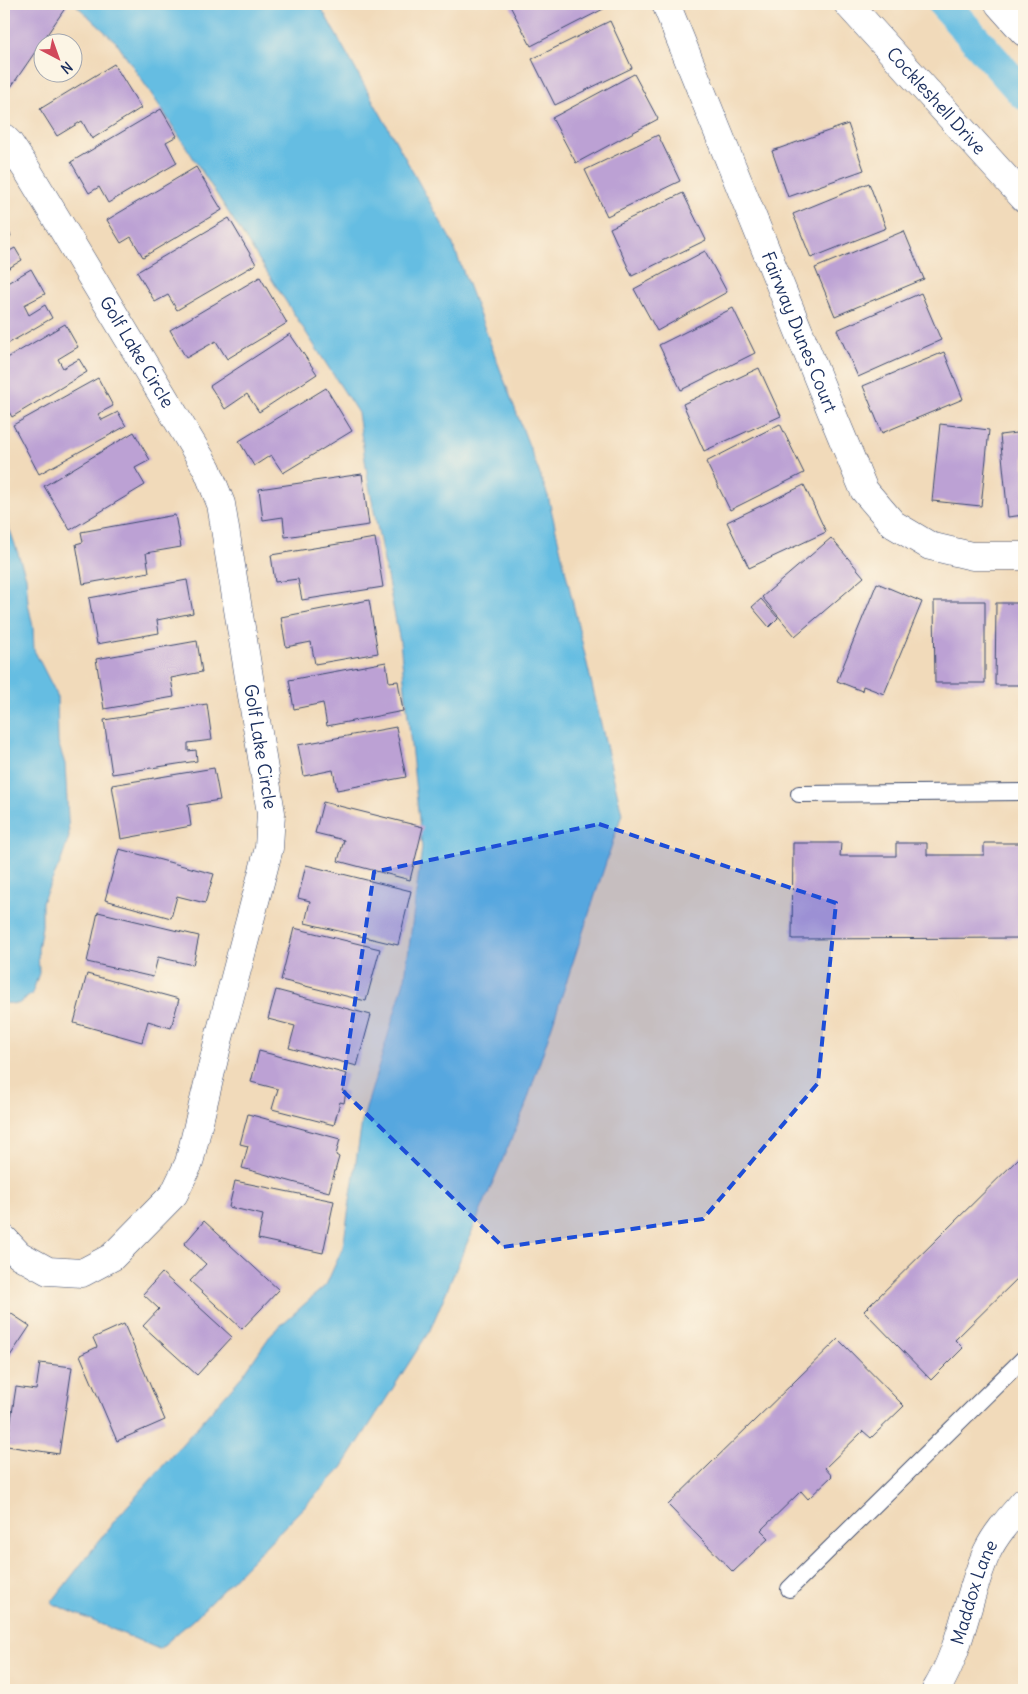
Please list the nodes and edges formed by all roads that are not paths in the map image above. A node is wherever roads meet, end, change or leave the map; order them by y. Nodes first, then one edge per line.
1 (666, 4) edge
2 (848, 4) edge
3 (999, 4) edge
4 (1024, 32) edge
5 (4, 138) edge
6 (1024, 198) edge
7 (1024, 556) edge
8 (1024, 792) edge
9 (799, 794) dead end
10 (4, 1238) edge
11 (1024, 1358) edge
12 (1024, 1502) edge
13 (789, 1589) dead end
14 (936, 1690) edge

1 - 7 street, Fairway Dunes Court
2 - 6 street, Cockleshell Drive
3 - 4 street
5 - 10 street, Golf Lake Circle
8 - 9 lane
11 - 13 lane
12 - 14 street, Maddox Lane

